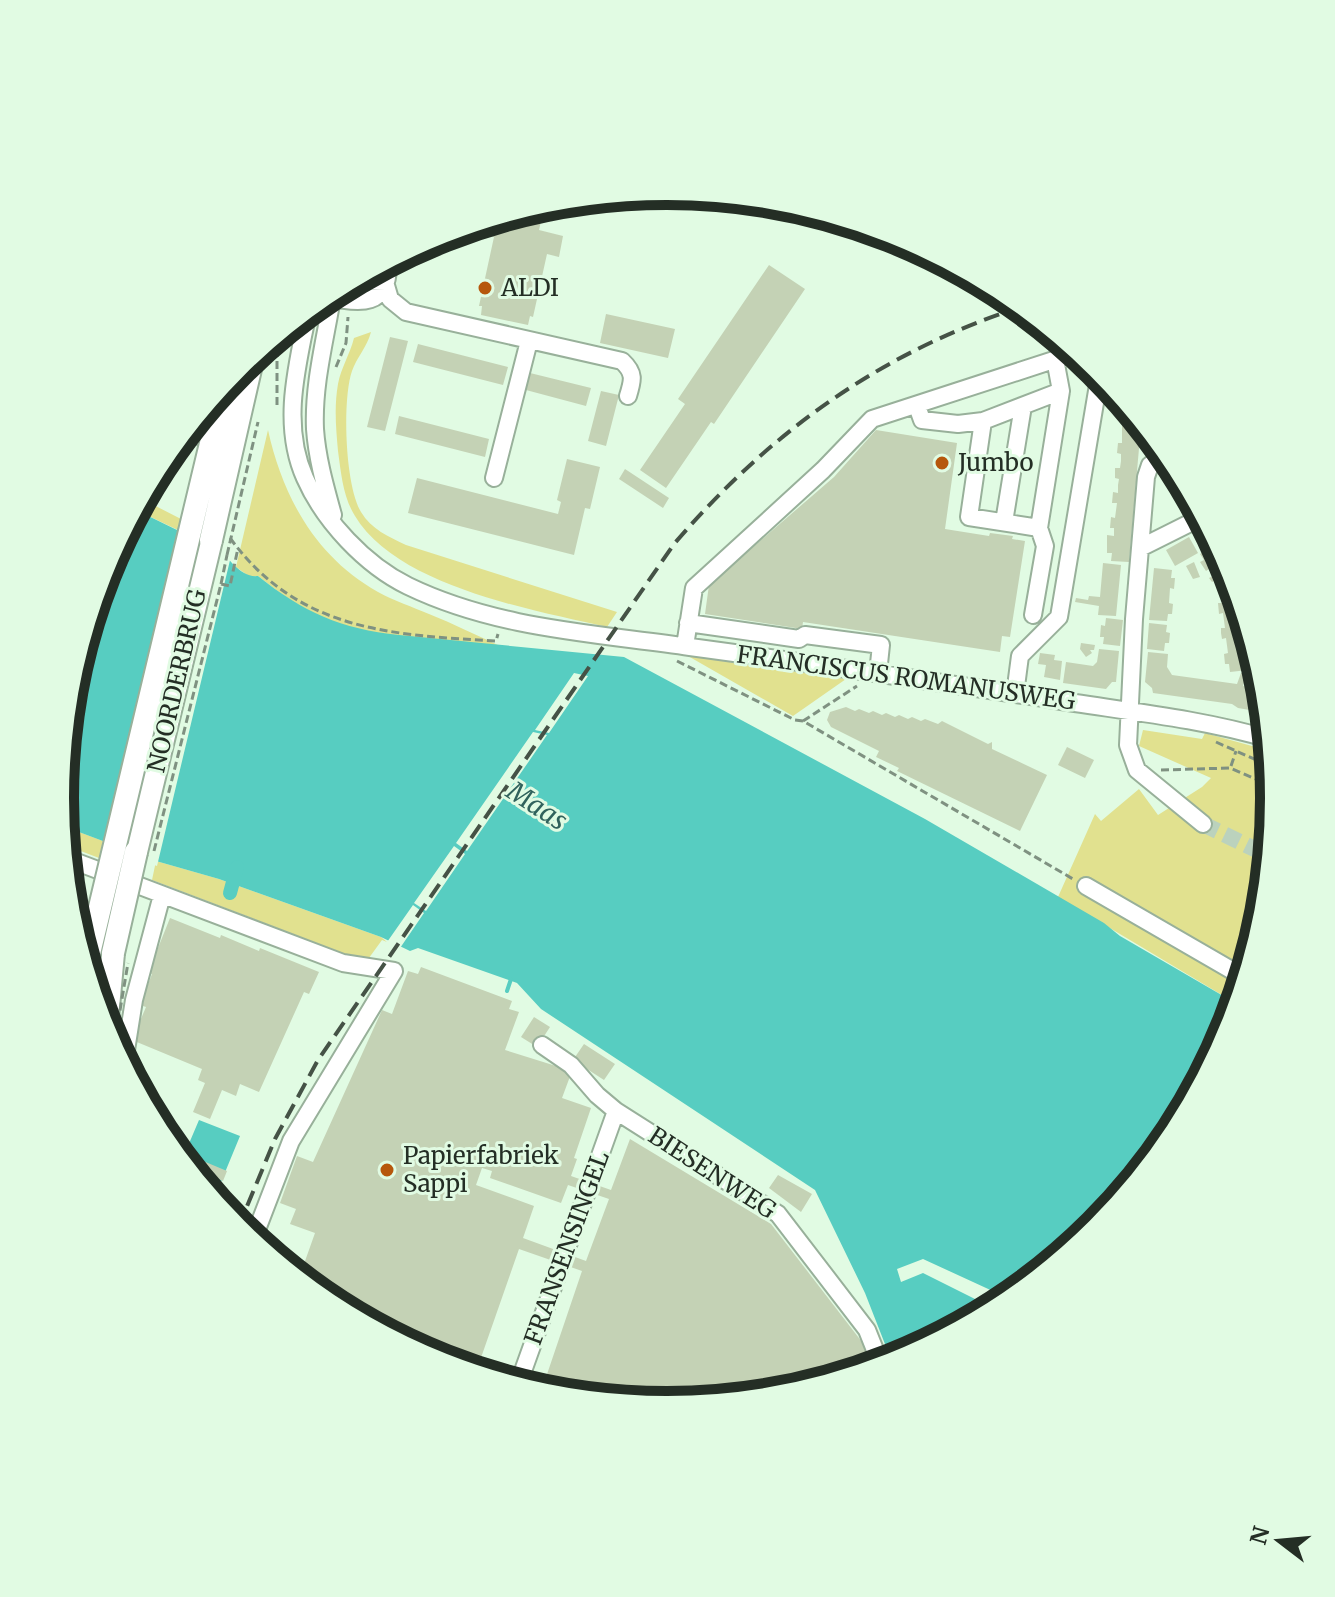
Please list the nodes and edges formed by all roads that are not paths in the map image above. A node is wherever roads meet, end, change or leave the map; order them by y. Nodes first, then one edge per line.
1 (386, 277) edge
2 (377, 282) edge
3 (385, 282) junction
4 (348, 299) edge
5 (327, 313) edge
6 (304, 329) edge
7 (296, 336) edge
8 (529, 341) junction
9 (1064, 357) edge
10 (1055, 359) junction
11 (297, 363) junction
12 (248, 379) edge
13 (1097, 390) edge
14 (1061, 391) junction
15 (628, 396) dead end
16 (917, 406) junction
17 (1023, 406) junction
18 (219, 409) edge
19 (983, 421) junction
20 (1156, 462) edge
21 (494, 478) dead end
22 (1004, 522) junction
23 (1192, 522) edge
24 (336, 526) junction
25 (1039, 528) junction
26 (1140, 548) junction
27 (1033, 615) dead end
28 (688, 623) junction
29 (685, 646) junction
30 (878, 673) junction
31 (1015, 694) junction
32 (1129, 712) junction
33 (1257, 736) edge
34 (1203, 824) tunnel mouth
35 (78, 862) edge
36 (1086, 886) road end
37 (162, 895) junction
38 (92, 942) edge
39 (121, 953) junction
40 (1235, 972) edge
41 (106, 990) edge
42 (111, 1004) edge
43 (127, 1044) edge
44 (542, 1045) dead end
45 (616, 1111) junction
46 (258, 1227) edge
47 (877, 1354) edge
48 (522, 1374) edge

1 - 3 street
2 - 3 street
3 - 4 street
3 - 8 street
5 - 24 street, FRANCISCUS ROMANUSWEG
6 - 11 street, FRANCISCUS ROMANUSWEG
7 - 11 street
8 - 15 street
8 - 21 street
9 - 10 street
10 - 14 street
10 - 16 street
11 - 24 street, FRANCISCUS ROMANUSWEG
12 - 39 main road, NOORDERBRUG, bridge
13 - 31 street
14 - 17 street
14 - 25 street
16 - 19 street
16 - 28 street
17 - 19 street
17 - 22 street
18 - 38 main road, NOORDERBRUG, bridge
19 - 22 street
20 - 26 street
22 - 25 street
23 - 26 street
24 - 29 street, FRANCISCUS ROMANUSWEG
25 - 27 street
26 - 32 street
28 - 29 street
28 - 30 street
29 - 30 street, FRANCISCUS ROMANUSWEG
30 - 31 street, FRANCISCUS ROMANUSWEG
31 - 32 street, FRANCISCUS ROMANUSWEG
32 - 33 street, FRANCISCUS ROMANUSWEG
32 - 34 street
35 - 37 street
36 - 40 street
37 - 43 street
37 - 46 street
39 - 41 main road, NOORDERBRUG
39 - 42 main road
44 - 45 street, BIESENWEG
45 - 47 street, BIESENWEG
45 - 48 street, FRANSENSINGEL

